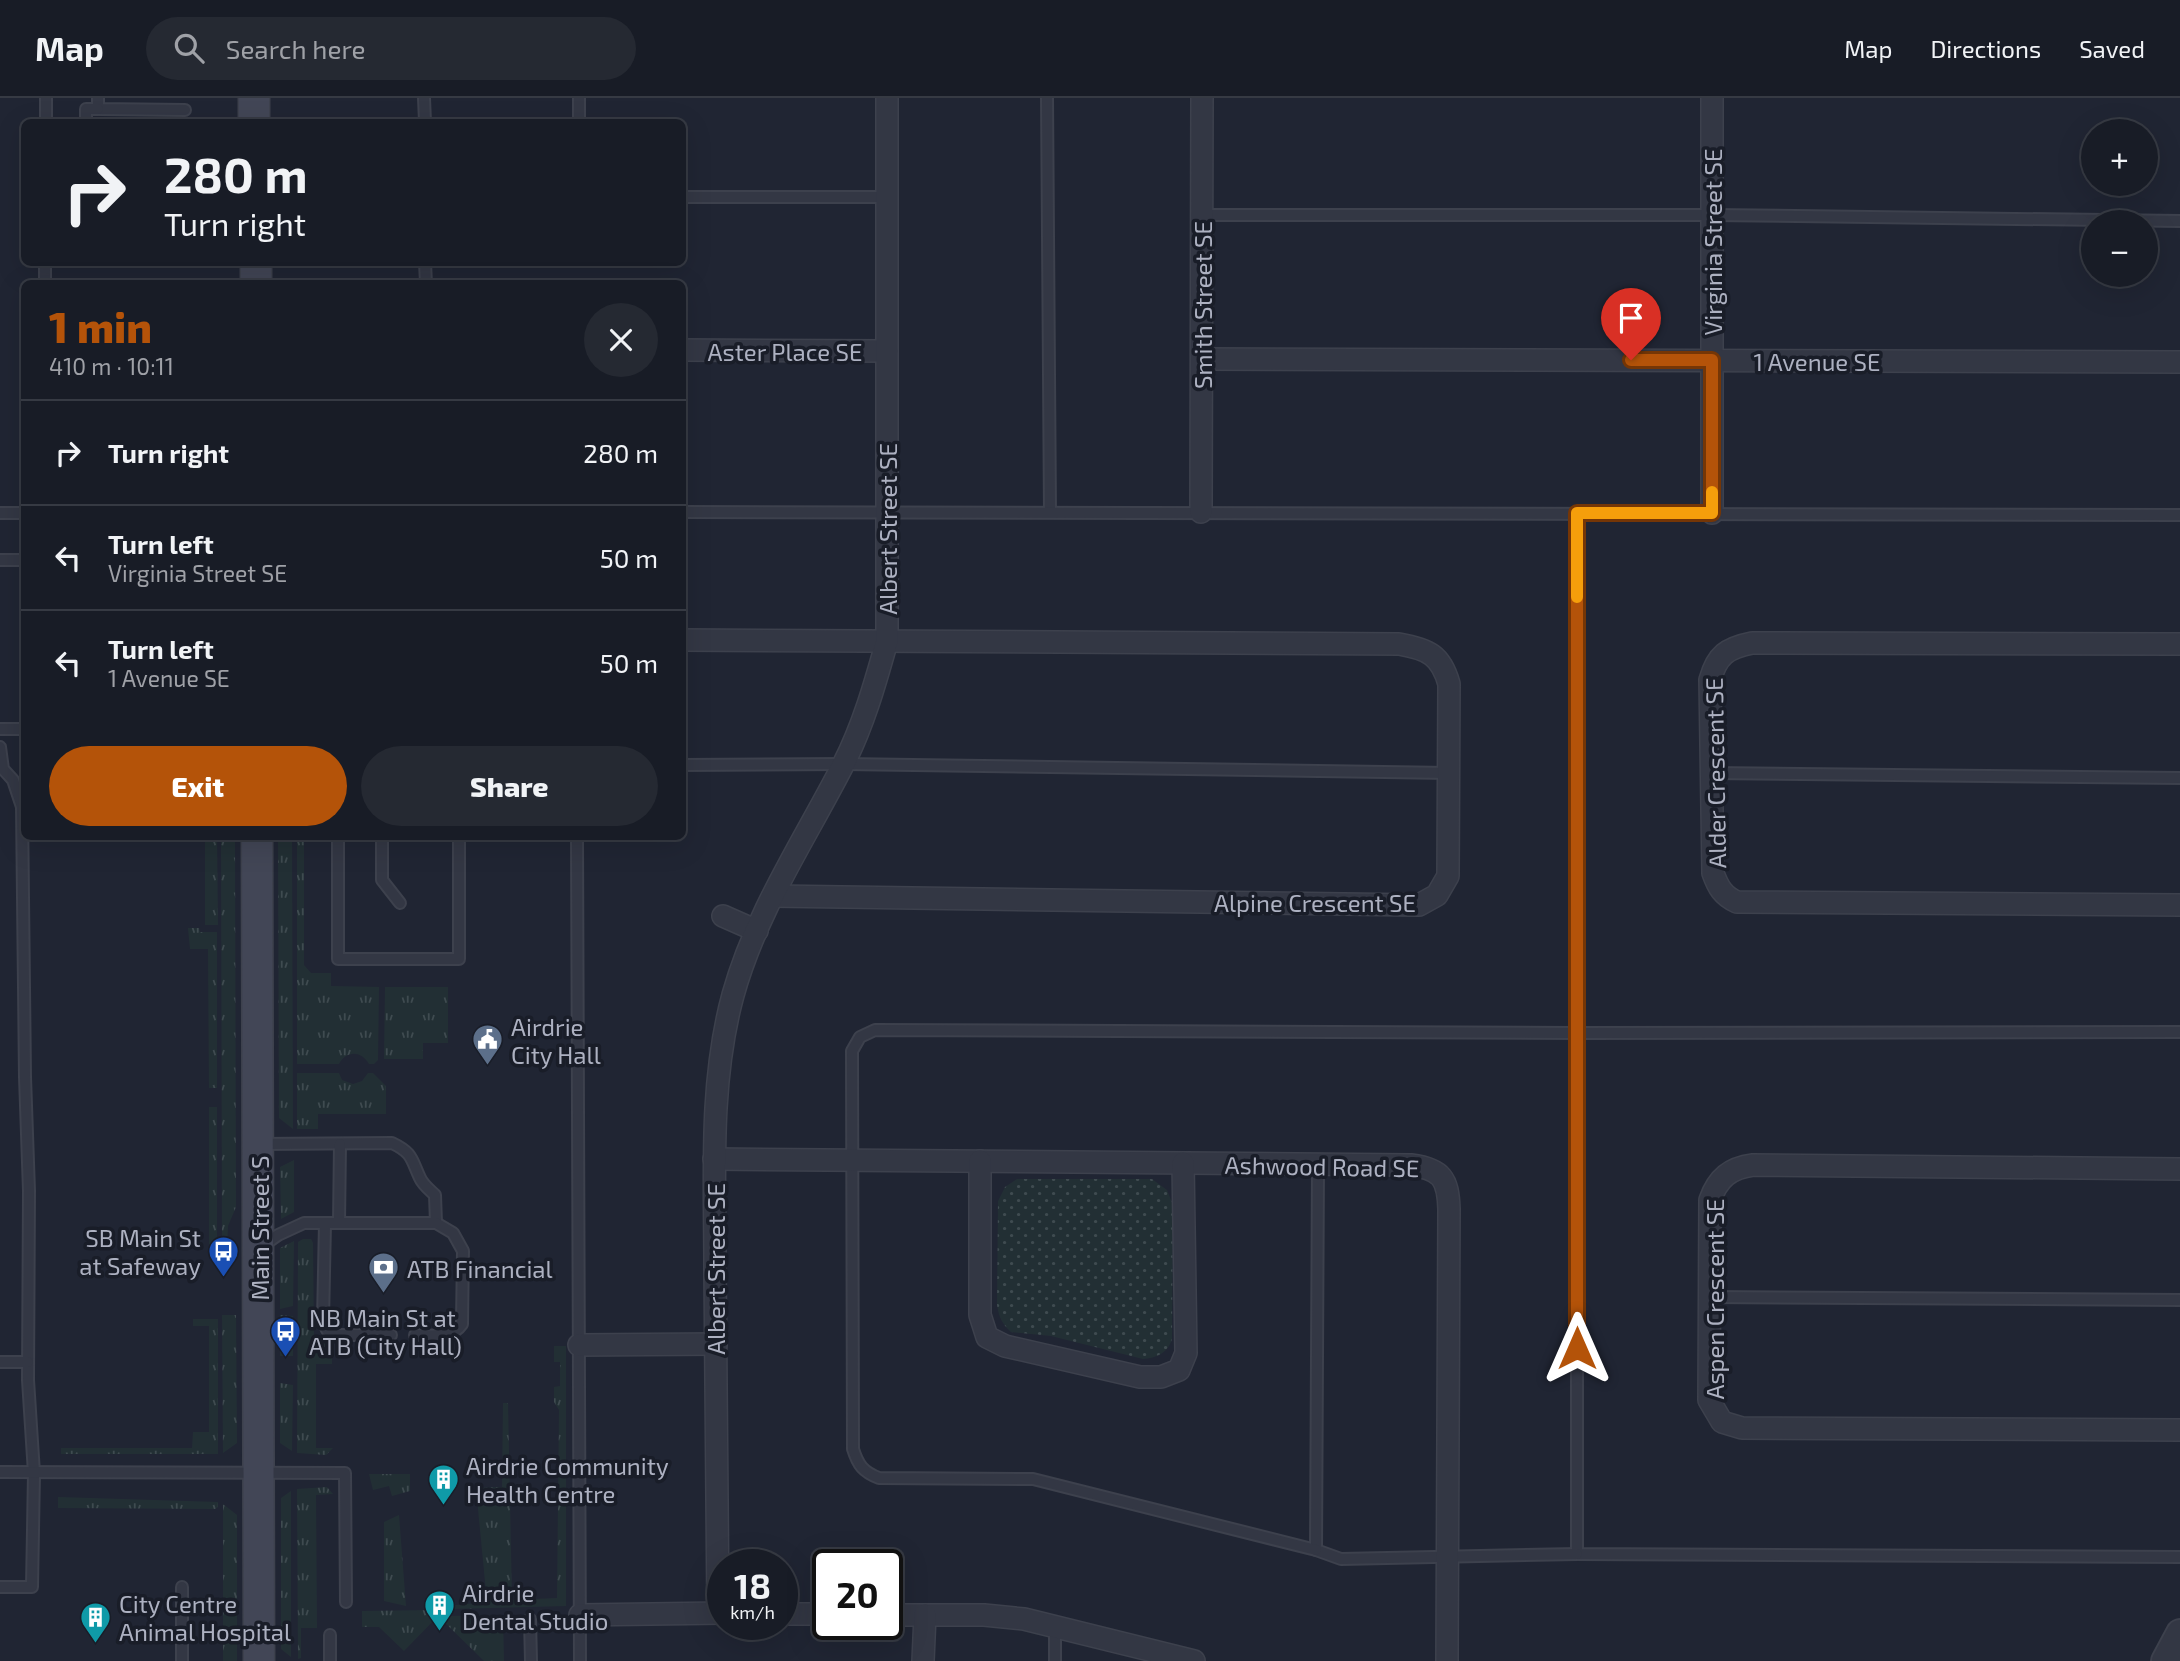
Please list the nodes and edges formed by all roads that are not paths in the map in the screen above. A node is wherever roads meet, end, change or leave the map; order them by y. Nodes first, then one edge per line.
1 (46, 98) edge
2 (254, 98) edge
3 (424, 98) edge
4 (579, 98) edge
5 (887, 98) edge
6 (1047, 98) edge
7 (1202, 98) edge
8 (1712, 98) edge
9 (98, 104) edge
10 (184, 110) dead end
11 (46, 119) edge
12 (86, 119) edge
13 (254, 119) edge
14 (425, 119) edge
15 (579, 119) edge
16 (686, 197) edge
17 (887, 197) junction
18 (1202, 215) junction
19 (1712, 215) junction
20 (2180, 221) edge
21 (686, 350) edge
22 (887, 352) junction
23 (1202, 359) junction
24 (1712, 360) junction
25 (2180, 362) edge
26 (686, 512) edge
27 (887, 512) junction
28 (1050, 512) junction
29 (1201, 512) junction
30 (0, 513) edge
31 (21, 513) edge
32 (1577, 513) junction
33 (1712, 513) junction
34 (2180, 515) edge
35 (0, 560) edge
36 (21, 560) edge
37 (686, 640) edge
38 (887, 641) junction
39 (2180, 644) edge
40 (0, 729) edge
41 (21, 729) edge
42 (0, 747) edge
43 (844, 764) junction
44 (686, 765) edge
45 (1449, 773) junction
46 (1711, 773) junction
47 (2180, 778) edge
48 (19, 780) edge
49 (23, 840) edge
50 (257, 840) edge
51 (338, 840) edge
52 (382, 840) edge
53 (459, 840) edge
54 (577, 840) edge
55 (773, 895) junction
56 (400, 903) dead end
57 (2180, 905) edge
58 (723, 916) dead end
59 (757, 931) junction
60 (2180, 1032) edge
61 (1577, 1033) junction
62 (259, 1144) junction
63 (340, 1144) junction
64 (715, 1159) junction
65 (851, 1160) junction
66 (980, 1161) junction
67 (1183, 1164) junction
68 (1318, 1164) junction
69 (2180, 1169) edge
70 (325, 1223) junction
71 (339, 1223) junction
72 (436, 1223) junction
73 (259, 1248) junction
74 (1709, 1297) junction
75 (2180, 1300) edge
76 (391, 1335) dead end
77 (415, 1335) dead end
78 (716, 1344) junction
79 (579, 1345) junction
80 (0, 1362) edge
81 (28, 1362) junction
82 (2180, 1430) edge
83 (0, 1472) edge
84 (34, 1473) junction
85 (259, 1474) junction
86 (719, 1549) edge
87 (1316, 1550) junction
88 (1577, 1554) junction
89 (1447, 1555) junction
90 (2180, 1557) edge
91 (0, 1587) edge
92 (182, 1587) dead end
93 (346, 1602) dead end
94 (707, 1614) edge
95 (580, 1615) junction
96 (903, 1615) edge
97 (925, 1615) junction
98 (530, 1619) dead end
99 (1055, 1626) junction
100 (2180, 1633) edge
101 (330, 1635) dead end
102 (182, 1661) edge
103 (259, 1661) edge
104 (330, 1661) edge
105 (531, 1661) edge
106 (580, 1661) edge
107 (923, 1661) edge
108 (1055, 1661) edge
109 (1194, 1661) edge
110 (1447, 1661) edge
111 (2165, 1661) edge

1 - 11 lane
2 - 13 main road
3 - 14 lane
4 - 15 lane
5 - 17 street, Albert Street SE
6 - 28 lane
7 - 18 street, Smith Street SE
8 - 19 street, Virginia Street SE
9 - 10 lane
9 - 12 lane
16 - 17 lane
17 - 22 street, Albert Street SE
18 - 19 lane
18 - 23 street, Smith Street SE
19 - 20 lane
19 - 24 street, Virginia Street SE
21 - 22 street, Aster Place SE
22 - 27 street, Albert Street SE
23 - 24 street, 1 Avenue SE
23 - 29 street, Smith Street SE
24 - 25 street, 1 Avenue SE
24 - 33 street, Virginia Street SE
26 - 27 lane
27 - 28 lane
27 - 38 street, Albert Street SE
28 - 29 lane
29 - 32 lane
30 - 31 lane
32 - 33 lane
32 - 61 lane
33 - 34 lane
35 - 36 lane
37 - 38 street
38 - 43 street, Albert Street SE
38 - 45 street, Alpine Crescent SE
39 - 46 street, Alder Crescent SE
40 - 41 lane
42 - 48 lane
43 - 44 lane
43 - 45 lane
43 - 55 street, Albert Street SE
45 - 55 street, Alpine Crescent SE
46 - 47 lane
46 - 57 street, Alder Crescent SE
49 - 81 lane
50 - 62 main road, Main Street S
51 - 53 lane
52 - 56 lane
54 - 79 lane
55 - 59 street, Albert Street SE
58 - 59 street
59 - 64 street, Albert Street SE
60 - 61 lane
61 - 65 lane
61 - 88 lane
62 - 63 lane
62 - 73 main road, Main Street S
63 - 71 lane
63 - 72 lane
64 - 65 street, Ashwood Road SE
64 - 78 street, Albert Street SE
65 - 66 street, Ashwood Road SE
65 - 87 lane
66 - 67 street, Ashwood Road SE
66 - 67 street
67 - 68 street, Ashwood Road SE
68 - 87 lane
68 - 89 street, Ashwood Road SE
69 - 74 street, Aspen Crescent SE
70 - 71 lane
70 - 73 lane
70 - 76 lane
71 - 72 lane
72 - 77 lane
73 - 85 main road, Main Street S
74 - 75 lane
74 - 82 street, Aspen Crescent SE
78 - 79 street
78 - 86 street, Albert Street SE
79 - 95 lane
80 - 81 lane
81 - 84 lane
83 - 84 lane
84 - 85 lane
84 - 91 lane
85 - 93 lane
85 - 103 main road, Main Street S
87 - 89 lane
88 - 89 lane
88 - 90 lane
89 - 110 street, Ashwood Road SE
92 - 102 lane
94 - 95 street
95 - 106 lane
96 - 97 street
97 - 99 street
97 - 107 street
98 - 105 lane
99 - 108 lane
99 - 109 street
100 - 111 street
101 - 104 lane

